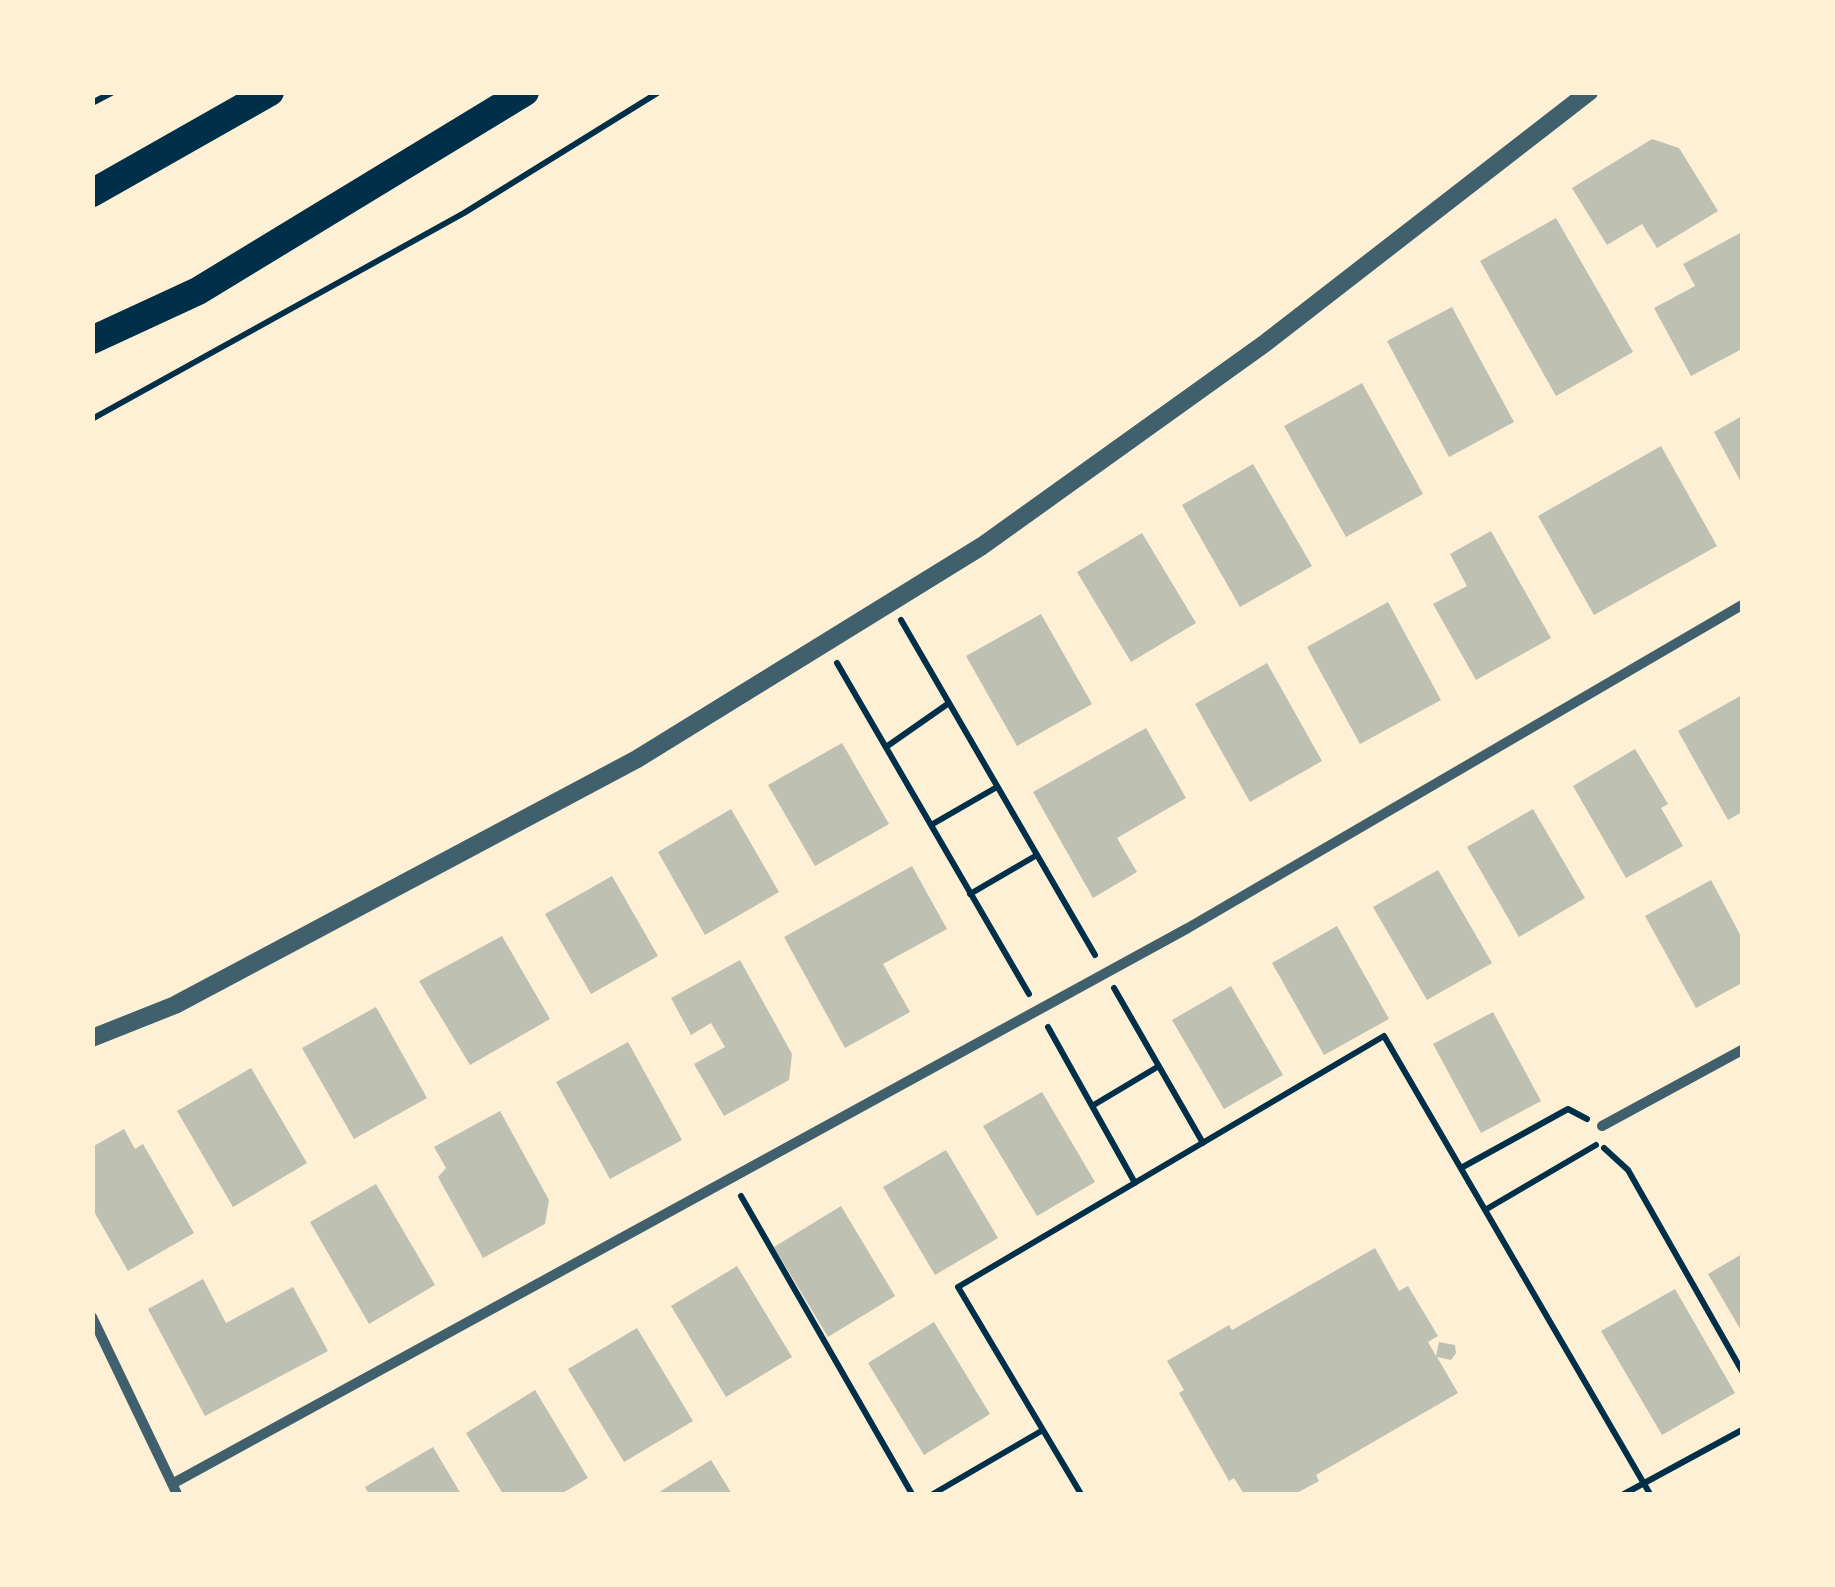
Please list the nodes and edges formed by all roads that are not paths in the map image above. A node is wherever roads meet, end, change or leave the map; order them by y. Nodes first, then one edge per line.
1 (270, 92) edge
2 (525, 92) edge
3 (1592, 94) edge
4 (92, 193) edge
5 (92, 340) edge
6 (1742, 606) edge
7 (92, 1038) edge
8 (1742, 1050) edge
9 (1602, 1126) road end
10 (92, 1317) edge
11 (175, 1489) edge

1 - 4 highway
2 - 5 highway
3 - 7 street
6 - 11 street
8 - 9 street
10 - 11 street

